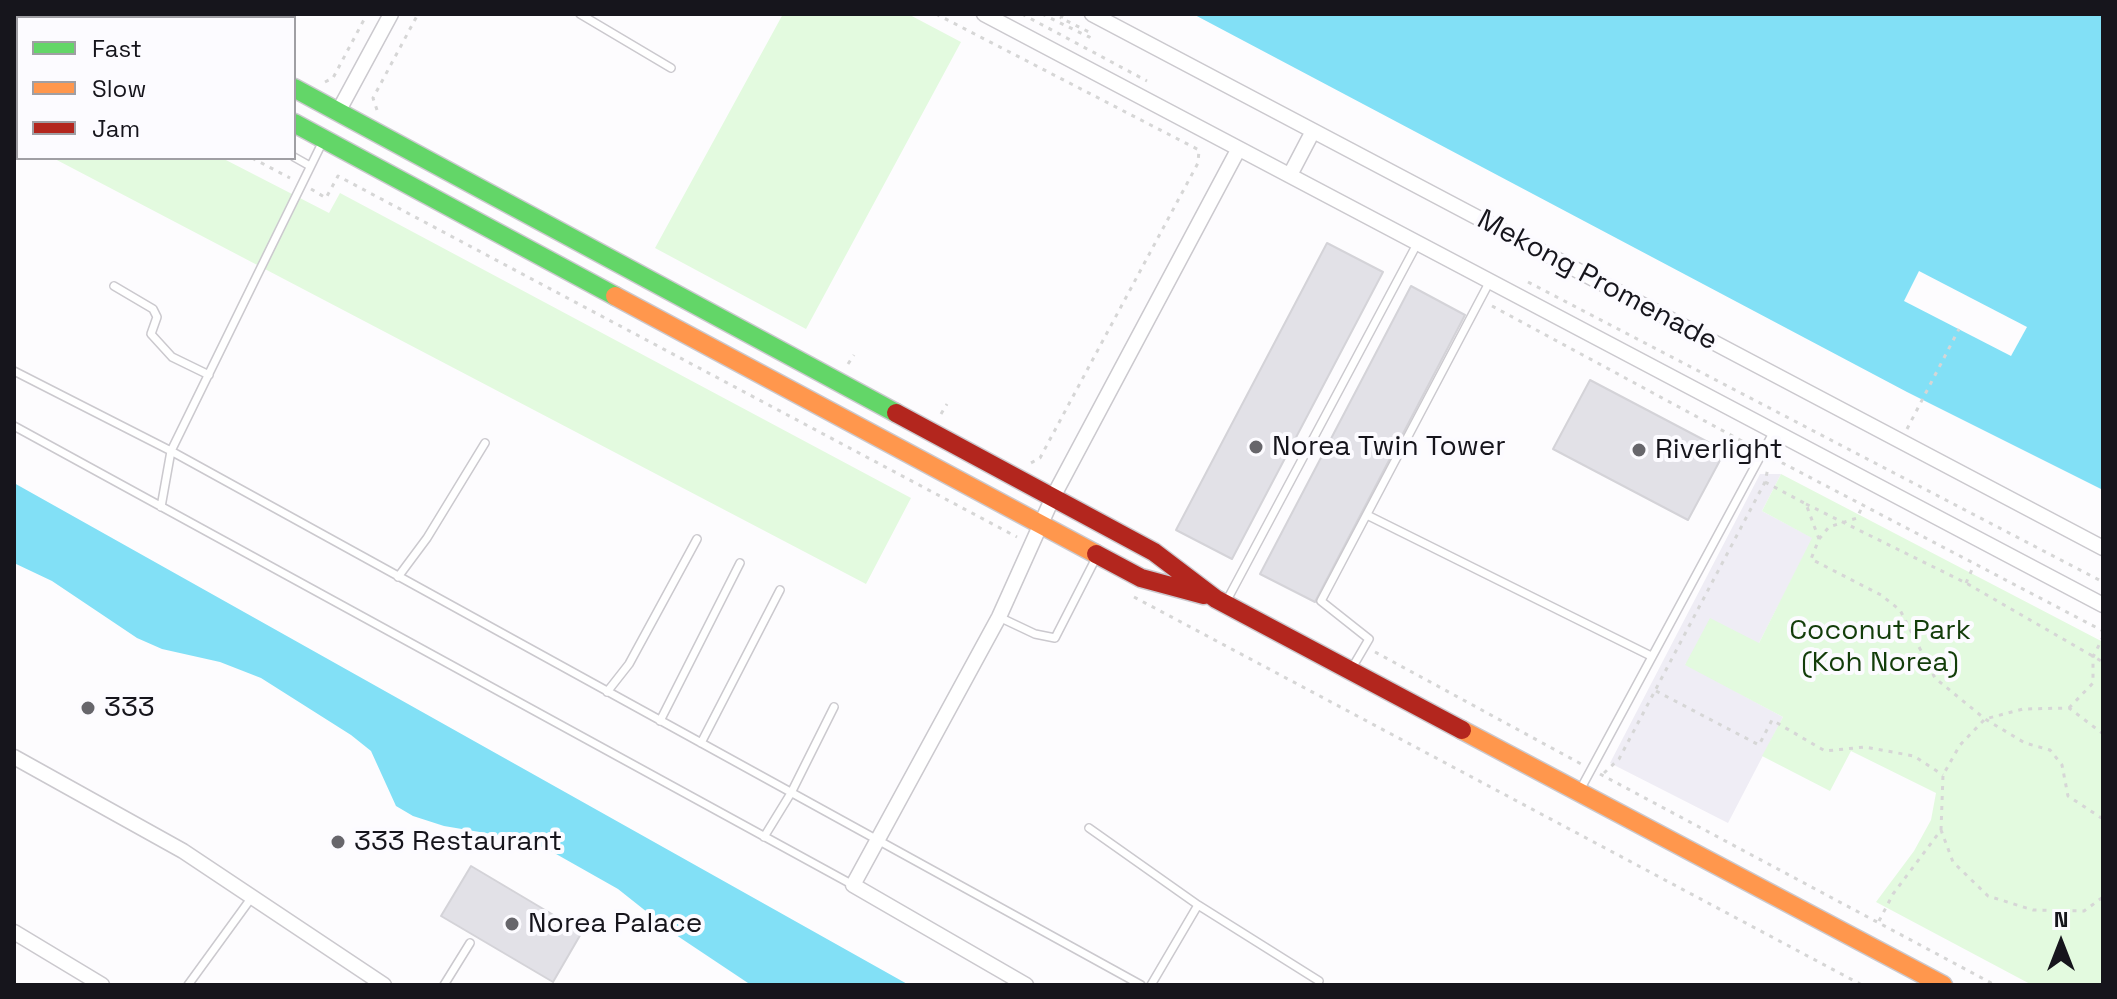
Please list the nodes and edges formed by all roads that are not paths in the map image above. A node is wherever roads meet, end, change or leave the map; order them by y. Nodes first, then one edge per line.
1 (391, 14) edge
2 (984, 14) edge
3 (1092, 14) edge
4 (586, 15) edge
5 (671, 68) dead end
6 (296, 89) edge
7 (338, 112) junction
8 (296, 124) edge
9 (1313, 131) junction
10 (324, 140) junction
11 (1238, 150) junction
12 (296, 158) edge
13 (310, 166) junction
14 (1290, 175) junction
15 (1417, 244) junction
16 (1490, 281) junction
17 (114, 286) dead end
18 (14, 371) edge
19 (209, 375) junction
20 (14, 426) edge
21 (1773, 433) junction
22 (485, 443) dead end
23 (171, 451) junction
24 (1053, 497) junction
25 (161, 507) junction
26 (1367, 515) junction
27 (1041, 523) junction
28 (697, 539) dead end
29 (2103, 548) edge
30 (1098, 555) junction
31 (740, 563) dead end
32 (398, 577) junction
33 (780, 590) dead end
34 (1221, 601) junction
35 (2103, 605) edge
36 (999, 617) junction
37 (1651, 656) junction
38 (1351, 670) junction
39 (607, 692) junction
40 (834, 707) dead end
41 (660, 721) junction
42 (701, 743) junction
43 (14, 757) edge
44 (1580, 791) junction
45 (791, 793) junction
46 (1089, 828) dead end
47 (764, 837) junction
48 (876, 837) junction
49 (853, 885) junction
50 (253, 895) junction
51 (1198, 905) junction
52 (14, 932) edge
53 (470, 943) dead end
54 (77, 970) junction
55 (1319, 981) dead end
56 (68, 985) edge
57 (102, 985) edge
58 (188, 985) edge
59 (384, 985) edge
60 (444, 985) edge
61 (1026, 985) edge
62 (1141, 985) edge
63 (1151, 985) edge
64 (1943, 985) edge

1 - 7 street
2 - 11 street
3 - 9 street, Mekong Promenade
4 - 5 lane
6 - 7 main road
7 - 24 main road
8 - 10 main road
9 - 14 street
9 - 29 street, Mekong Promenade
10 - 13 lane
10 - 27 main road
11 - 14 street
11 - 24 street
12 - 13 lane
13 - 19 lane
14 - 15 street
15 - 16 street
15 - 34 lane
16 - 21 street
16 - 26 lane
17 - 19 lane
18 - 23 lane
19 - 23 lane
20 - 25 lane
21 - 35 street
21 - 37 lane
22 - 32 lane
23 - 25 lane
23 - 32 lane
24 - 27 street
24 - 34 main road
25 - 47 lane
26 - 37 lane
26 - 38 lane
27 - 30 main road
27 - 36 street
28 - 39 lane
30 - 34 main road
30 - 36 lane
31 - 41 lane
32 - 39 lane
33 - 42 lane
34 - 38 main road
36 - 48 street
37 - 44 lane
38 - 44 main road
39 - 41 lane
40 - 45 lane
41 - 42 lane
42 - 45 lane
43 - 50 street
44 - 64 main road
45 - 47 lane
45 - 48 lane
46 - 51 lane
47 - 49 lane
48 - 49 street
48 - 62 lane
49 - 61 street
50 - 58 lane
50 - 59 street
51 - 55 lane
51 - 63 lane
52 - 54 street
53 - 60 lane
54 - 56 street
54 - 57 street

